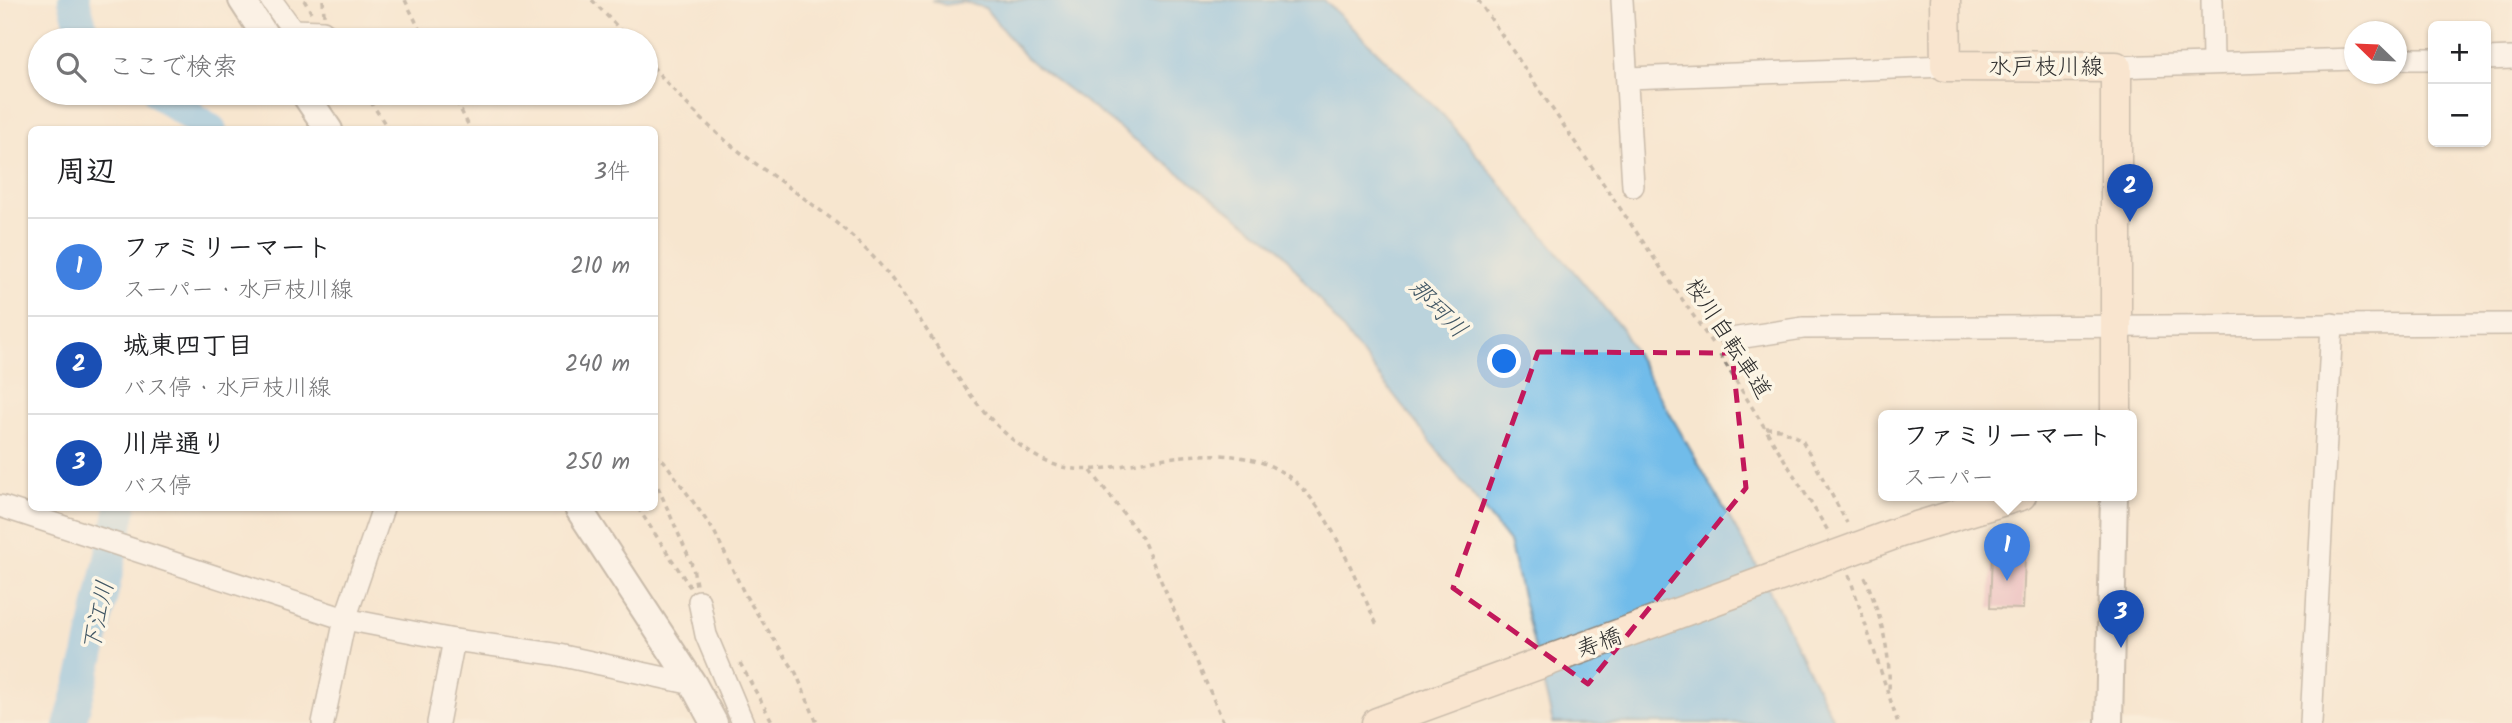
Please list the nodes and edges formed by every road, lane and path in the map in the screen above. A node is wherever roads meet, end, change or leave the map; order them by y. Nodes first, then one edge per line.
1 (242, 0) edge
2 (271, 0) edge
3 (405, 0) edge
4 (592, 0) edge
5 (1478, 0) edge
6 (1622, 0) edge
7 (1945, 0) edge
8 (2212, 0) edge
9 (260, 28) edge
10 (292, 28) edge
11 (419, 28) edge
12 (618, 28) edge
13 (2512, 58) edge
14 (2407, 59) edge
15 (2428, 59) edge
16 (2491, 59) edge
17 (2344, 60) edge
18 (2213, 62) junction
19 (1946, 66) junction
20 (2116, 66) junction
21 (658, 73) edge
22 (1628, 78) junction
23 (312, 105) edge
24 (373, 105) edge
25 (458, 105) edge
26 (327, 126) edge
27 (386, 126) edge
28 (469, 126) edge
29 (1633, 186) dead end
30 (2332, 324) junction
31 (2512, 324) edge
32 (2118, 325) junction
33 (1731, 339) dead end
34 (2116, 410) edge
35 (1766, 428) junction
36 (658, 457) edge
37 (1091, 471) junction
38 (658, 487) edge
39 (2001, 501) edge
40 (2114, 501) edge
41 (0, 506) edge
42 (382, 511) edge
43 (580, 511) edge
44 (1847, 523) dead end
45 (1830, 558) junction
46 (1865, 577) dead end
47 (699, 601) joint
48 (345, 620) junction
49 (1377, 625) dead end
50 (454, 640) junction
51 (693, 684) junction
52 (1889, 694) junction
53 (323, 723) edge
54 (438, 723) edge
55 (714, 723) edge
56 (743, 723) edge
57 (817, 723) edge
58 (1224, 723) edge
59 (1377, 723) edge
60 (1898, 723) edge
61 (2109, 723) edge
62 (2311, 723) edge

1 - 9 street
2 - 10 street
3 - 11 path
4 - 12 path
5 - 35 path, 桜川自転車道
6 - 22 street
7 - 19 main road
8 - 18 street
13 - 16 street
14 - 15 street
17 - 18 street
18 - 20 street
19 - 20 main road, 水戸枝川線
19 - 22 street
20 - 32 main road, 水戸枝川線
21 - 37 path
22 - 29 street
23 - 26 street
24 - 27 path
25 - 28 path
30 - 31 street
30 - 32 street
30 - 62 street
32 - 33 street
32 - 34 main road, 水戸枝川線
35 - 44 path
35 - 45 path, 桜川自転車道
36 - 57 path
37 - 49 path
37 - 58 path
38 - 47 path
39 - 45 main road
40 - 61 street
41 - 48 street
42 - 48 street
43 - 51 street
45 - 52 path, 桜川自転車道
45 - 59 main road, 寿橋
46 - 52 path
47 - 56 street
48 - 50 street
48 - 53 street
50 - 51 street
50 - 54 street
51 - 55 street
52 - 60 path, 桜川自転車道

